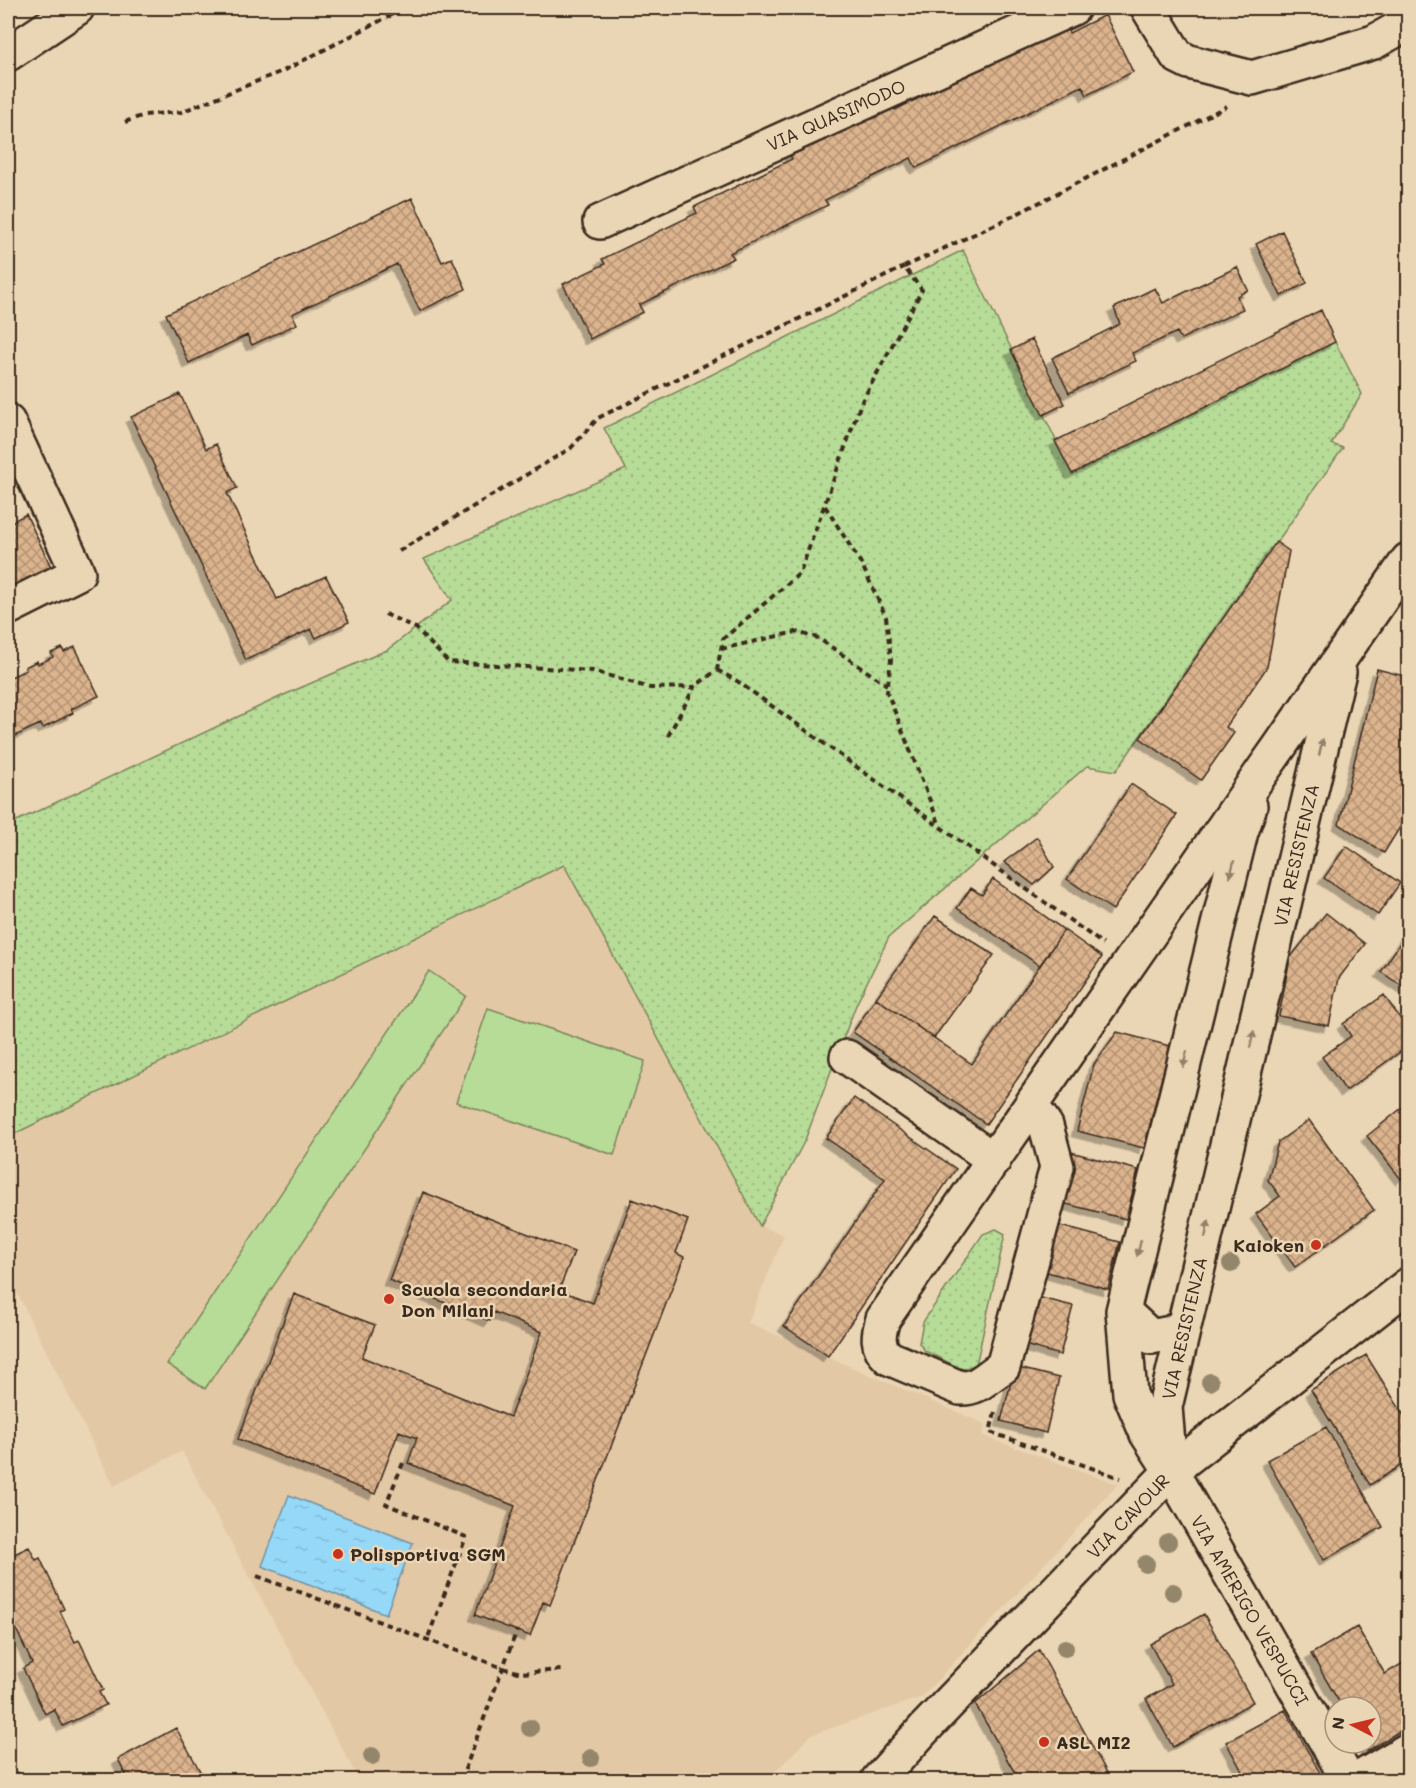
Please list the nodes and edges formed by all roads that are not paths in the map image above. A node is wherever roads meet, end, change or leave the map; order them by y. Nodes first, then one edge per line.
1 (77, 8) edge
2 (1072, 8) edge
3 (1148, 8) edge
4 (1408, 23) edge
5 (8, 54) edge
6 (600, 222) dead end
7 (8, 422) edge
8 (1408, 560) edge
9 (8, 608) edge
10 (1344, 654) junction
11 (1261, 773) junction
12 (847, 1057) dead end
13 (1029, 1109) junction
14 (994, 1160) junction
15 (1408, 1285) edge
16 (1123, 1311) junction
17 (1184, 1326) junction
18 (1162, 1480) junction
19 (1408, 1750) edge
20 (878, 1780) edge
21 (1348, 1780) edge
22 (1357, 1780) edge

1 - 5 street
2 - 6 street, VIA QUASIMODO
3 - 4 street
7 - 9 street
8 - 10 street, VIA RESISTENZA
10 - 11 street, VIA RESISTENZA
17 -> 10 street, VIA RESISTENZA
11 - 13 street, VIA RESISTENZA
11 -> 16 street, VIA RESISTENZA
12 - 14 street
13 - 14 street, VIA RESISTENZA
13 - 14 street, VIA RESISTENZA
15 - 18 street, VIA CAVOUR
16 - 17 street
16 - 18 street, VIA RESISTENZA
17 - 18 street, VIA RESISTENZA
18 - 20 street, VIA CAVOUR
18 - 21 street, VIA AMERIGO VESPUCCI
19 - 22 street

